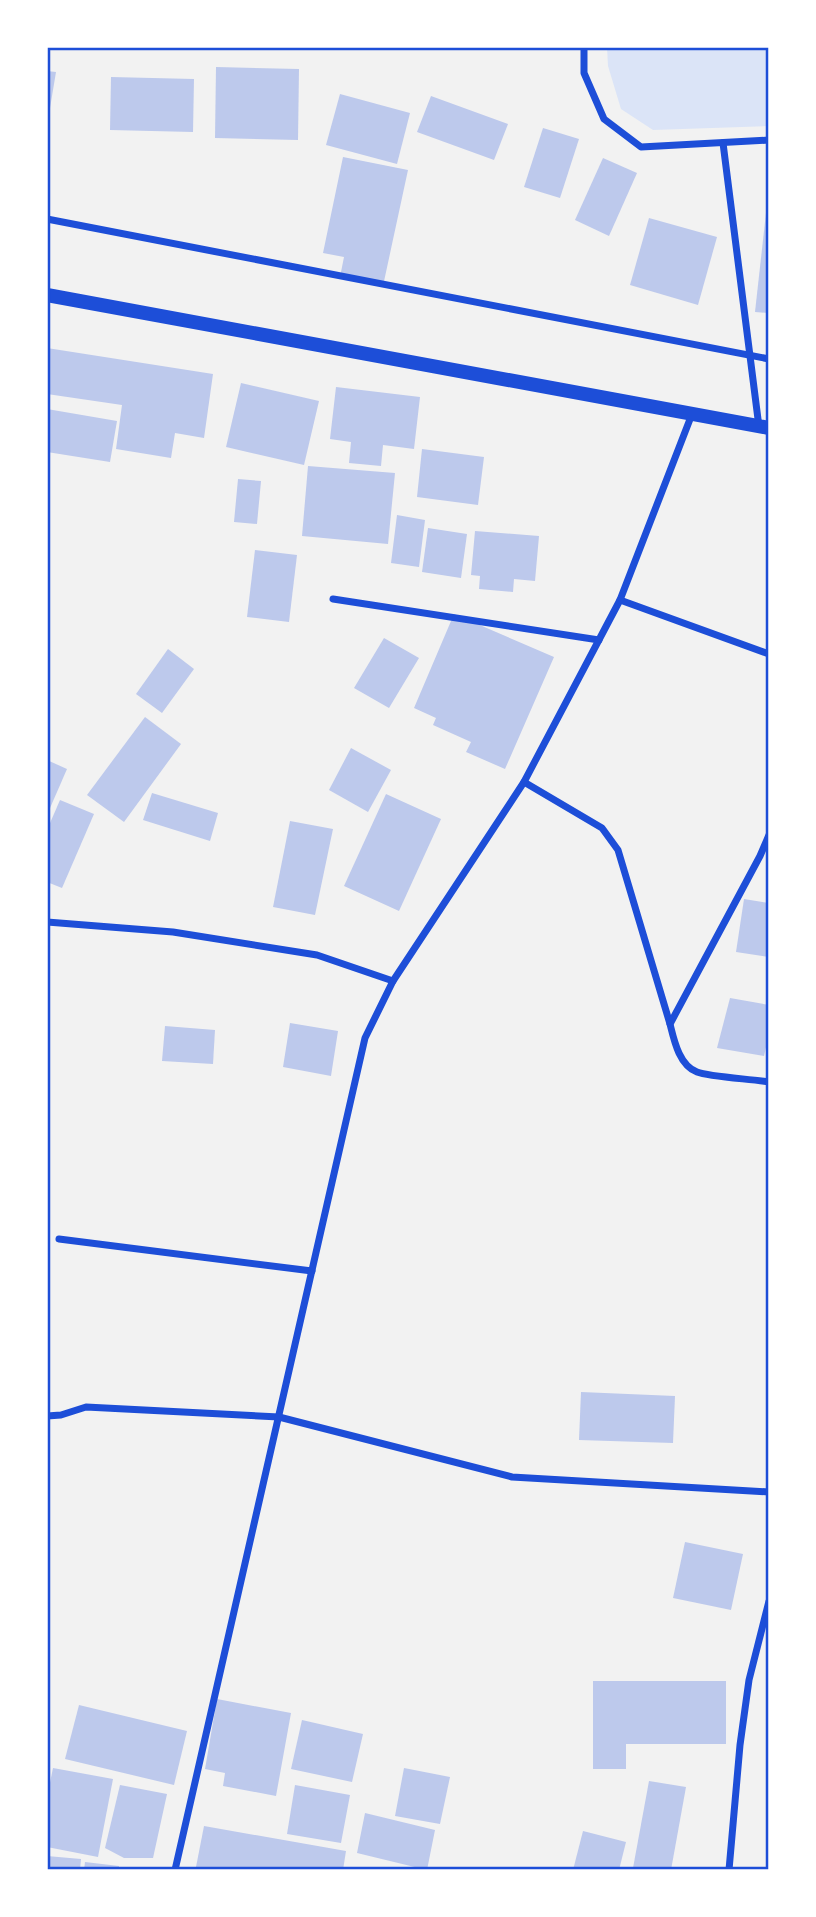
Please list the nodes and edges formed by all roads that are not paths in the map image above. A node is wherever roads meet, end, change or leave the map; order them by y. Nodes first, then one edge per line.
1 (584, 47) edge
2 (769, 140) edge
3 (723, 143) junction
4 (47, 219) edge
5 (47, 295) edge
6 (749, 356) junction
7 (769, 359) edge
8 (692, 414) junction
9 (764, 428) edge
10 (333, 599) dead end
11 (620, 600) junction
12 (599, 640) junction
13 (769, 653) edge
14 (524, 782) junction
15 (769, 835) edge
16 (47, 922) edge
17 (393, 981) junction
18 (670, 1024) junction
19 (769, 1082) edge
20 (59, 1239) dead end
21 (312, 1271) junction
22 (47, 1416) edge
23 (279, 1417) junction
24 (769, 1492) edge
25 (769, 1601) edge
26 (175, 1870) edge
27 (729, 1870) edge

1 - 3 street
2 - 3 street
3 - 6 street
4 - 6 street
5 - 8 main road
6 - 7 street
6 - 9 street
8 - 9 main road
8 - 11 street
10 - 12 street
11 - 12 street
11 - 13 street
12 - 14 street
14 - 17 street
14 - 18 street
15 - 18 street
16 - 17 street
17 - 21 street
18 - 19 street
20 - 21 street
21 - 23 street
22 - 23 street
23 - 24 street
23 - 26 street
25 - 27 street

